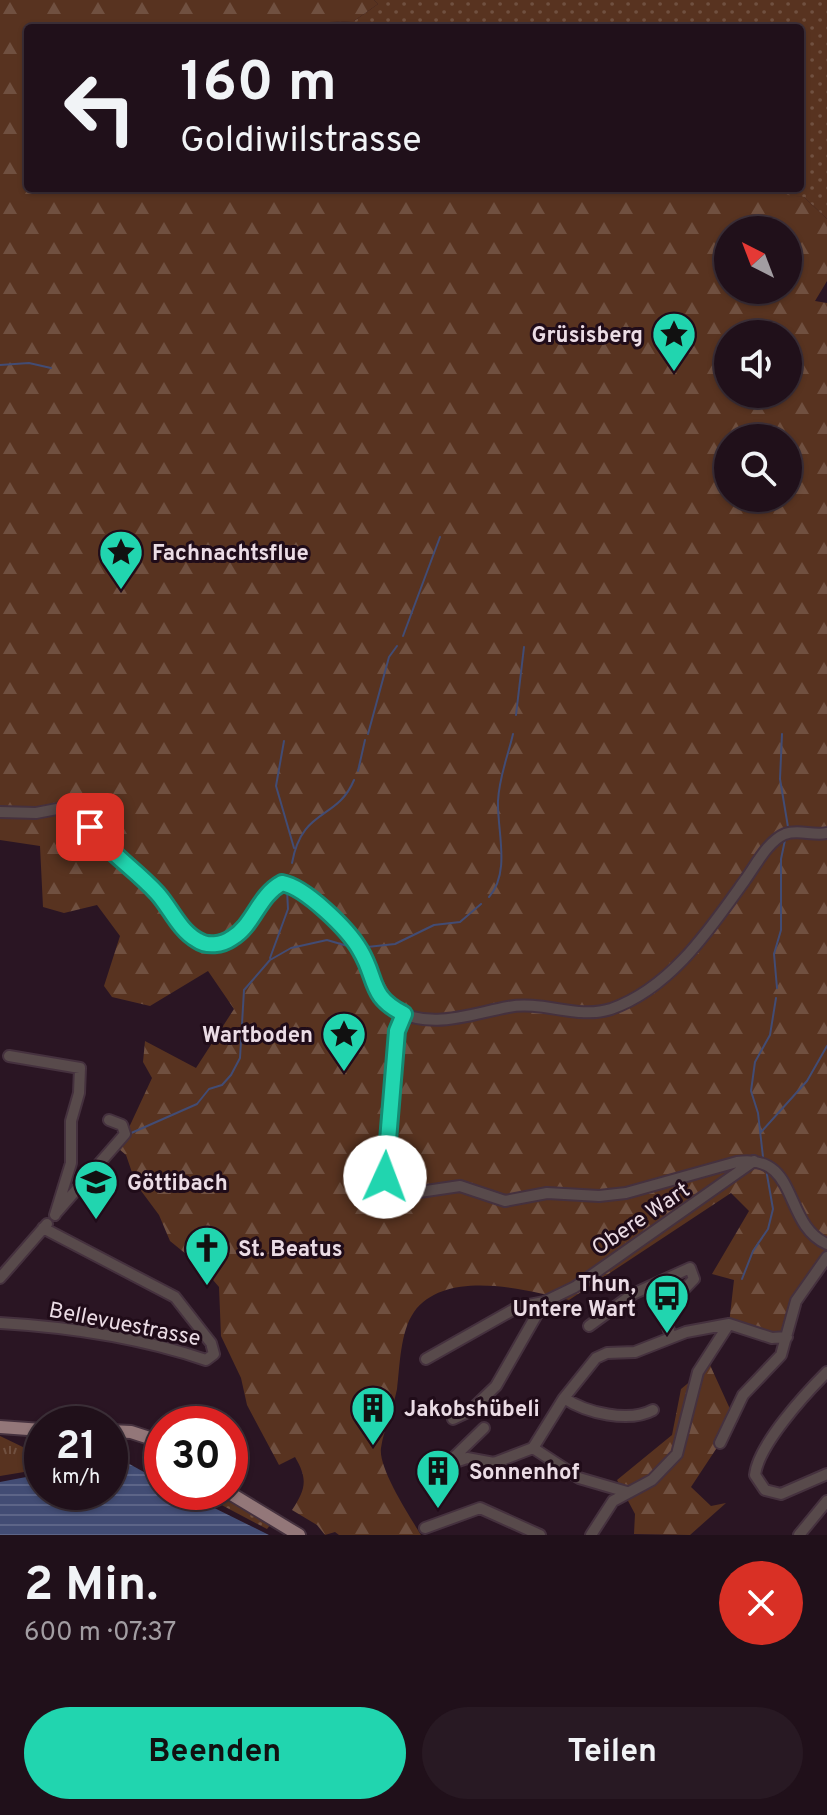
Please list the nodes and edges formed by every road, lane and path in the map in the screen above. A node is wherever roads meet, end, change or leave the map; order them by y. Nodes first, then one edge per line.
1 (0, 812) edge
2 (827, 833) edge
3 (404, 1014) junction
4 (9, 1056) dead end
5 (109, 1120) dead end
6 (754, 1161) junction
7 (69, 1172) junction
8 (84, 1182) junction
9 (55, 1215) junction
10 (43, 1228) junction
11 (827, 1244) edge
12 (827, 1257) edge
13 (0, 1275) edge
14 (544, 1302) junction
15 (0, 1323) edge
16 (729, 1324) junction
17 (589, 1326) dead end
18 (671, 1337) junction
19 (787, 1337) junction
20 (426, 1359) dead end
21 (827, 1372) edge
22 (564, 1398) junction
23 (653, 1410) dead end
24 (453, 1419) dead end
25 (0, 1427) edge
26 (484, 1428) dead end
27 (24, 1429) edge
28 (720, 1443) dead end
29 (533, 1448) junction
30 (827, 1474) edge
31 (627, 1492) junction
32 (827, 1501) edge
33 (248, 1504) edge
34 (425, 1528) dead end
35 (299, 1535) edge
36 (540, 1535) edge
37 (591, 1535) edge
38 (799, 1535) edge

1 - 3 street
2 - 3 street
3 - 6 street
4 - 7 street
5 - 8 street
6 - 11 street
6 - 14 street, Obere Wart
7 - 8 street
7 - 9 street
8 - 9 street
9 - 10 street
10 - 13 street
10 - 15 street, Bellevuestrasse
12 - 19 street
14 - 20 street, Obere Wart
14 - 24 street
16 - 18 street
16 - 19 street
16 - 31 street
17 - 18 street
18 - 22 street
19 - 28 street
21 - 30 street
22 - 23 street
22 - 29 street
25 - 27 main road
26 - 29 street
29 - 31 street
31 - 37 street
32 - 38 street
33 - 35 main road
34 - 36 street

